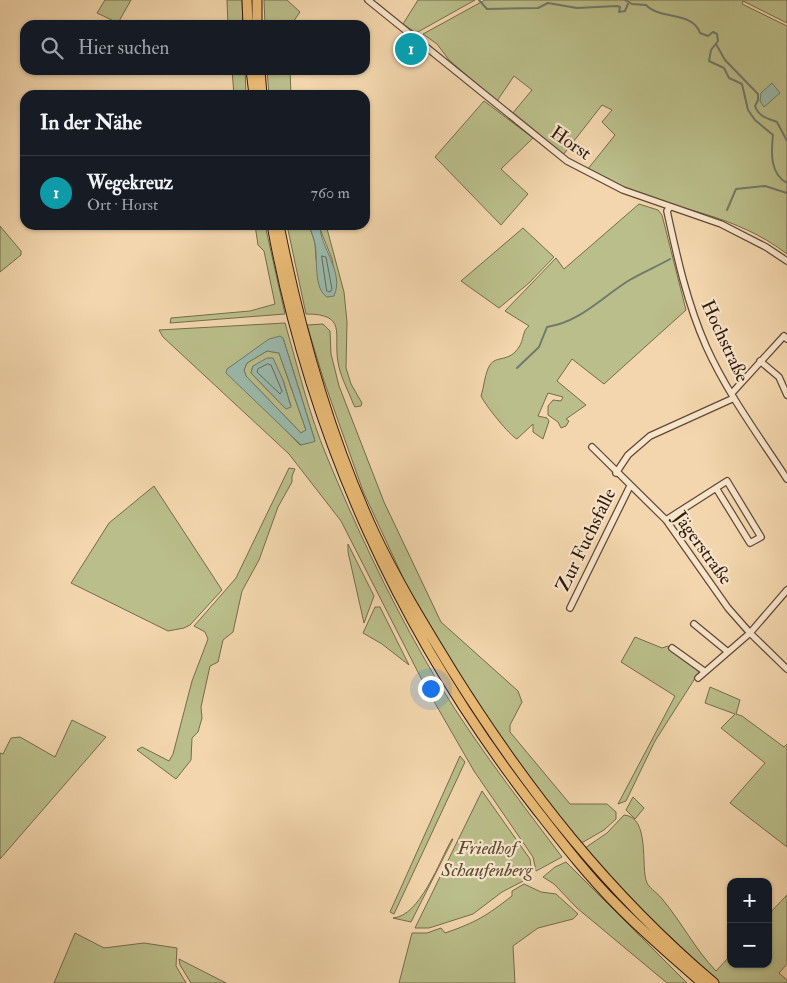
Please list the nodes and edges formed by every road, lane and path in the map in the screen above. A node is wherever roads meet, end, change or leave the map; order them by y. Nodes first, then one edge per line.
1 (247, 0) edge
2 (257, 0) edge
3 (368, 0) edge
4 (248, 20) edge
5 (257, 20) edge
6 (252, 75) edge
7 (260, 75) edge
8 (253, 90) edge
9 (262, 90) edge
10 (670, 207) junction
11 (273, 230) edge
12 (279, 230) edge
13 (787, 261) edge
14 (786, 337) edge
15 (760, 361) junction
16 (787, 395) edge
17 (733, 396) junction
18 (592, 448) dead end
19 (616, 473) junction
20 (787, 477) edge
21 (630, 486) junction
22 (716, 488) junction
23 (666, 520) junction
24 (787, 590) edge
25 (570, 608) dead end
26 (694, 624) dead end
27 (750, 633) junction
28 (672, 648) dead end
29 (728, 652) junction
30 (787, 669) edge
31 (704, 671) junction
32 (698, 678) dead end
33 (702, 983) edge
34 (714, 983) edge

1 - 4 highway
2 - 5 highway
3 - 10 street, Horst
6 - 8 highway
7 - 9 highway
10 - 13 street, Horst
10 - 17 street, Hochstraße
11 - 33 highway
12 - 34 highway
14 - 15 street
15 - 16 street
15 - 17 street
17 - 19 street
17 - 20 street, Hochstraße
18 - 19 street, Jägerstraße
19 - 21 street, Jägerstraße
21 - 23 street, Jägerstraße
21 - 25 street, Zur Fuchsfalle
22 - 22 street
22 - 23 street
23 - 27 street, Jägerstraße
24 - 27 street
26 - 29 street
27 - 29 street
27 - 30 street, Jägerstraße
28 - 31 street
29 - 31 street
31 - 32 street

